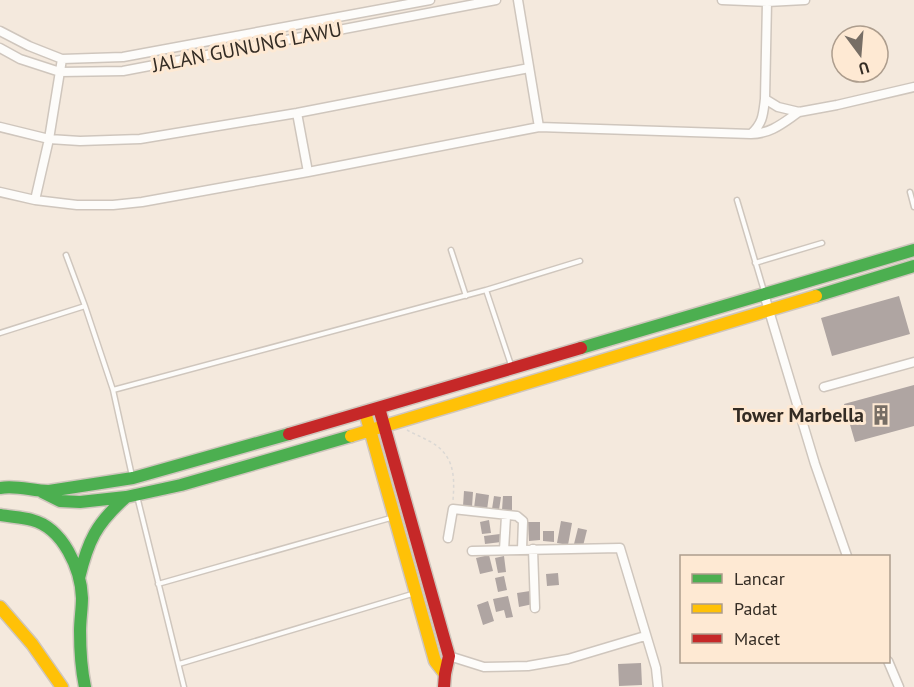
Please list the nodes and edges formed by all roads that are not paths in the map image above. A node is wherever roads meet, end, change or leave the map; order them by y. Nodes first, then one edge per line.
1 (430, 0) edge
2 (496, 0) edge
3 (518, 0) edge
4 (722, 0) edge
5 (805, 0) edge
6 (767, 2) junction
7 (0, 32) edge
8 (0, 48) edge
9 (62, 58) junction
10 (529, 68) junction
11 (60, 72) junction
12 (914, 87) edge
13 (765, 99) junction
14 (799, 112) junction
15 (297, 113) junction
16 (0, 127) edge
17 (539, 127) junction
18 (751, 134) junction
19 (49, 139) junction
20 (308, 172) junction
21 (0, 192) edge
22 (910, 192) dead end
23 (35, 200) junction
24 (737, 200) dead end
25 (914, 207) edge
26 (822, 243) dead end
27 (451, 250) dead end
28 (914, 250) edge
29 (66, 255) dead end
30 (580, 261) dead end
31 (756, 263) junction
32 (914, 266) edge
33 (486, 290) junction
34 (764, 294) junction
35 (466, 296) junction
36 (85, 306) junction
37 (768, 310) junction
38 (0, 333) edge
39 (914, 362) edge
40 (512, 368) junction
41 (824, 387) dead end
42 (113, 390) junction
43 (379, 408) junction
44 (365, 412) junction
45 (385, 426) junction
46 (370, 431) junction
47 (133, 477) junction
48 (0, 488) edge
49 (41, 491) junction
50 (131, 496) junction
51 (0, 515) edge
52 (394, 516) junction
53 (506, 516) junction
54 (448, 538) dead end
55 (522, 549) junction
56 (533, 549) junction
57 (504, 550) junction
58 (472, 551) dead end
59 (847, 555) edge
60 (79, 578) junction
61 (158, 584) junction
62 (416, 592) junction
63 (0, 607) edge
64 (535, 608) dead end
65 (645, 636) junction
66 (449, 656) junction
67 (889, 663) edge
68 (179, 664) junction
69 (443, 683) edge
70 (62, 687) edge
71 (84, 687) edge
72 (184, 687) edge
73 (658, 687) edge
74 (899, 687) edge

1 - 9 street, JALAN GUNUNG LAWU
2 - 11 street, JALAN GUNUNG LAWU
3 - 10 street
4 - 6 street
5 - 6 street
6 - 13 street
7 - 9 street, JALAN GUNUNG LAWU
8 - 11 street, JALAN GUNUNG LAWU
9 - 11 street
10 - 15 street
10 - 17 street
11 - 19 street
12 - 14 street
13 - 14 street
13 - 18 street
14 - 18 street
15 - 19 street
15 - 20 street
16 - 19 street
17 - 18 street
17 - 20 street
19 - 23 street
20 - 23 street
21 - 23 street
22 - 25 lane
24 - 31 lane
26 - 31 lane
27 - 35 lane
28 - 34 street
29 - 36 lane
30 - 33 lane
31 - 34 lane
32 - 37 street
33 - 35 lane
33 - 40 lane
34 - 37 street
34 - 40 street
35 - 42 lane
36 - 38 lane
36 - 42 lane
37 - 45 street
37 - 59 street
39 - 41 street
40 - 43 street
42 - 47 lane
43 - 44 street
43 - 45 street
44 - 46 street
44 - 47 street
45 - 46 street
45 - 66 street
46 - 50 street
46 - 52 street
47 - 49 street
48 - 49 street
49 - 50 street
50 - 60 street
50 - 61 lane
51 - 60 street
52 - 61 lane
52 - 62 street
53 - 54 street
53 - 55 street
53 - 57 street
55 - 56 street
55 - 57 street
56 - 64 street
56 - 65 street
57 - 58 street
60 - 71 street
61 - 68 lane
62 - 68 lane
62 - 69 street
63 - 70 street
65 - 66 street
65 - 73 street
66 - 69 street
67 - 74 street
68 - 72 lane

